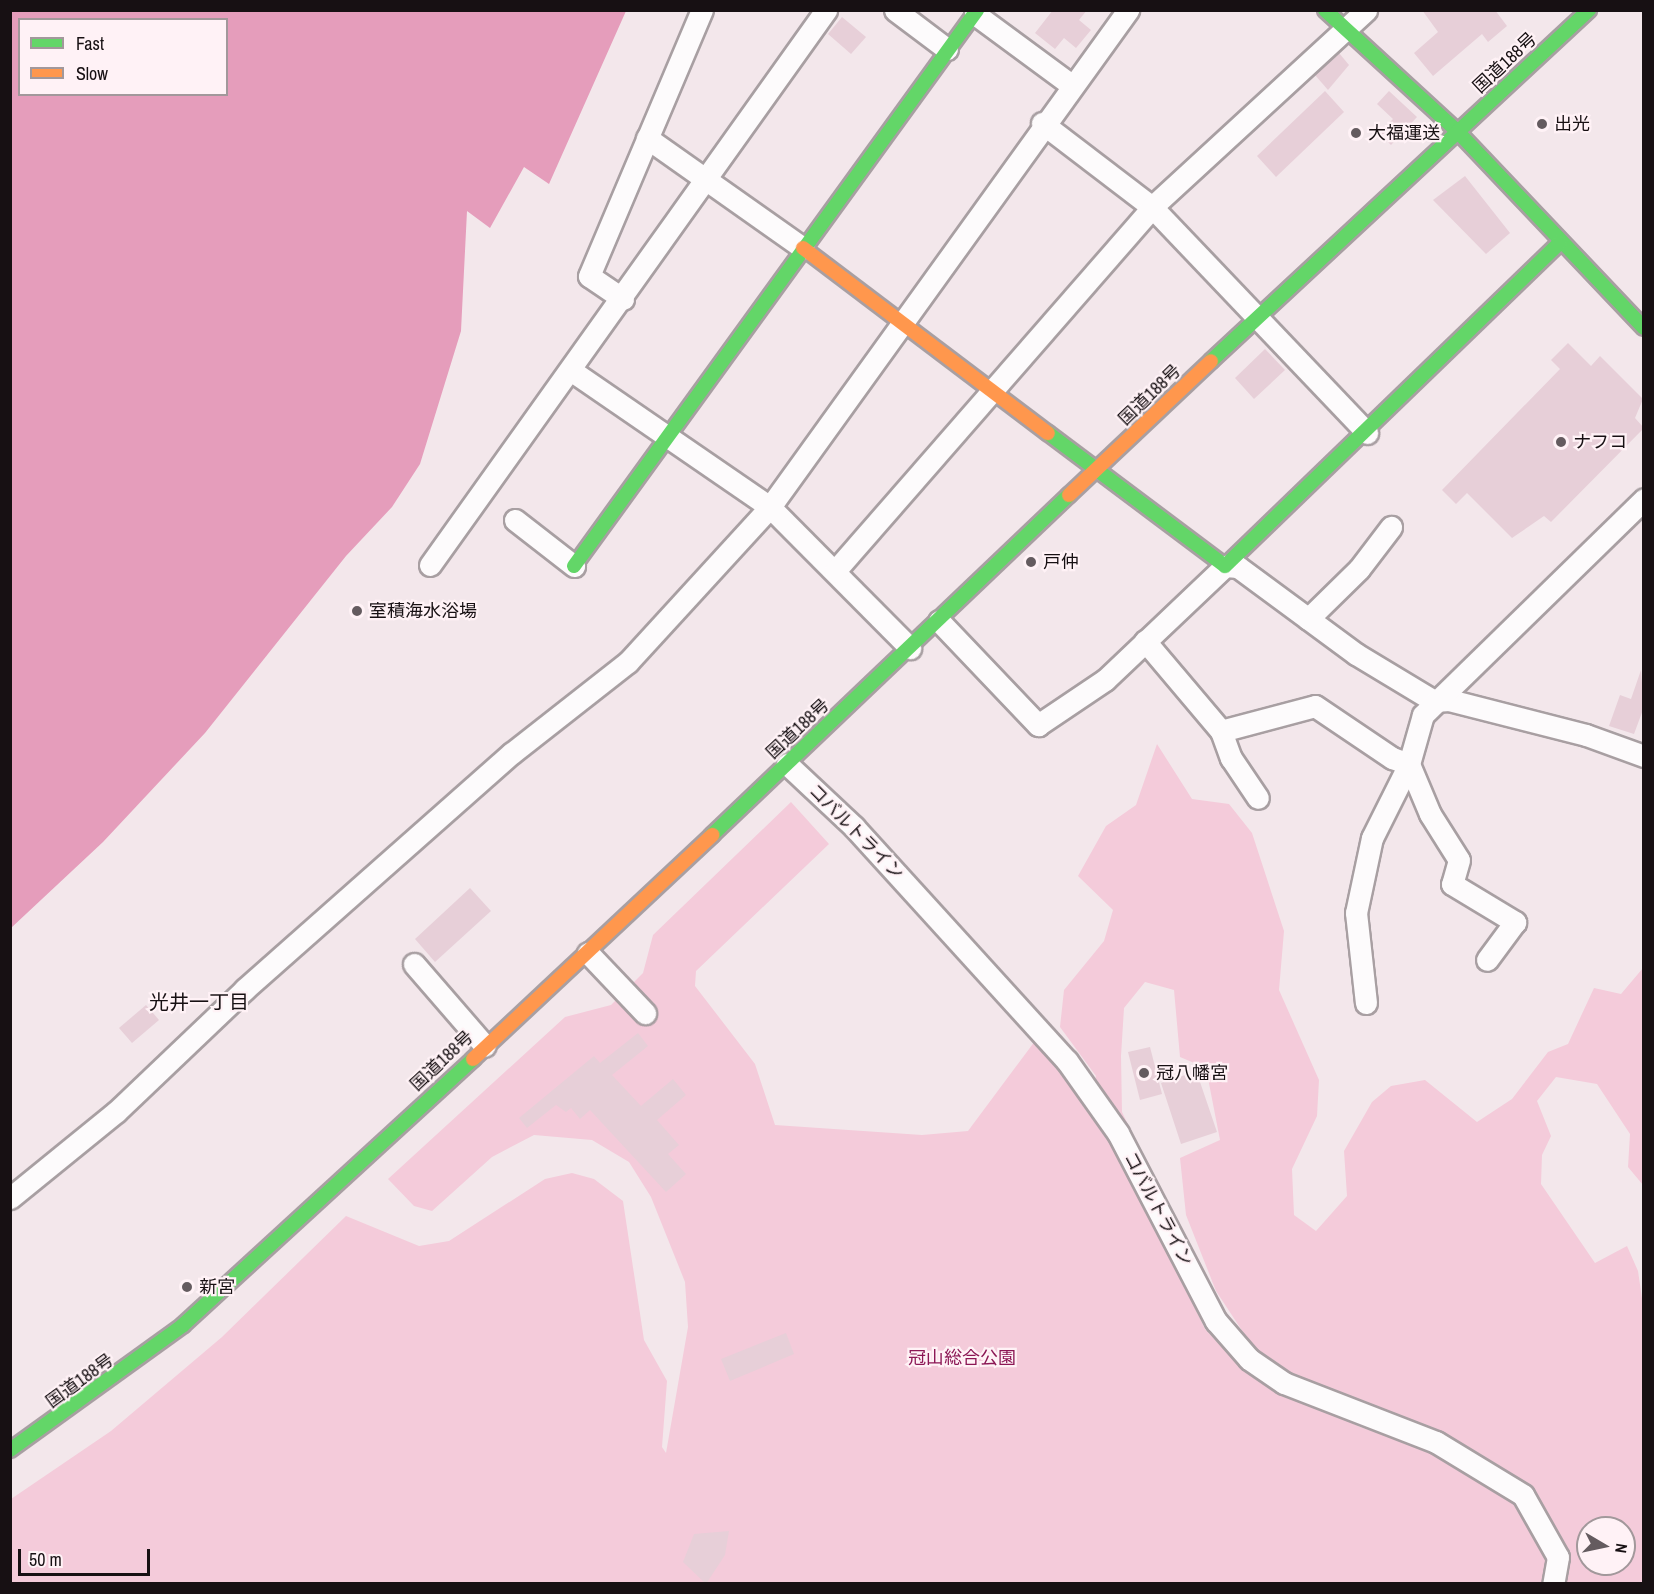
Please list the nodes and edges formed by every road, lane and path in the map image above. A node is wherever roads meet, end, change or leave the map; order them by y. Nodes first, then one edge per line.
1 (702, 10) edge
2 (826, 10) edge
3 (895, 10) edge
4 (1128, 10) edge
5 (1325, 10) edge
6 (1366, 10) edge
7 (1589, 10) edge
8 (976, 12) edge
9 (1346, 29) junction
10 (947, 49) junction
11 (1070, 84) junction
12 (1042, 123) junction
13 (1458, 132) junction
14 (647, 138) junction
15 (707, 179) junction
16 (1152, 207) junction
17 (1560, 243) junction
18 (803, 248) junction
19 (623, 299) junction
20 (1641, 318) edge
21 (1262, 320) junction
22 (901, 321) junction
23 (572, 371) junction
24 (990, 390) junction
25 (1366, 433) junction
26 (669, 435) junction
27 (1099, 472) junction
28 (1644, 499) edge
29 (770, 507) junction
30 (515, 520) dead end
31 (1391, 527) dead end
32 (430, 565) dead end
33 (574, 566) joint
34 (1225, 566) junction
35 (835, 571) junction
36 (1308, 619) junction
37 (939, 621) junction
38 (1145, 641) junction
39 (910, 648) junction
40 (1434, 701) junction
41 (1221, 731) junction
42 (1644, 756) edge
43 (787, 764) junction
44 (1409, 764) junction
45 (1258, 798) dead end
46 (588, 953) junction
47 (1487, 960) dead end
48 (414, 963) dead end
49 (1366, 1003) dead end
50 (645, 1013) dead end
51 (485, 1046) junction
52 (10, 1198) edge
53 (10, 1450) edge
54 (1553, 1584) edge

1 - 14 street
2 - 15 street
3 - 10 street
4 - 11 street
5 - 9 main road
6 - 9 street
7 - 13 main road, 国道188号
8 - 10 main road
8 - 11 street
9 - 13 main road
9 - 16 street
10 - 18 main road
11 - 12 street
12 - 16 street
12 - 22 street
13 - 17 main road
13 - 21 main road, 国道188号
14 - 15 street
14 - 19 street
15 - 18 street
15 - 19 street
16 - 21 street
16 - 24 street
17 - 20 main road
17 - 25 main road
18 - 22 main road
18 - 26 main road
19 - 23 street
21 - 25 street
21 - 27 main road, 国道188号
22 - 24 main road
22 - 29 street
23 - 26 street
23 - 32 street
24 - 27 main road
24 - 35 street
25 - 34 main road
26 - 29 street
26 - 33 main road
27 - 34 main road
27 - 37 main road, 国道188号
28 - 40 street
29 - 35 street
29 - 52 street
30 - 33 street
31 - 36 street
34 - 36 street
34 - 38 street
35 - 39 street
36 - 40 street
37 - 38 street
37 - 39 main road, 国道188号
38 - 41 street
39 - 43 main road, 国道188号
40 - 42 street
40 - 44 street
41 - 44 street
41 - 45 street
43 - 46 main road, 国道188号
43 - 54 street, コバルトライン
44 - 47 street
44 - 49 street
46 - 50 street
46 - 51 main road, 国道188号
48 - 51 street
51 - 53 main road, 国道188号

